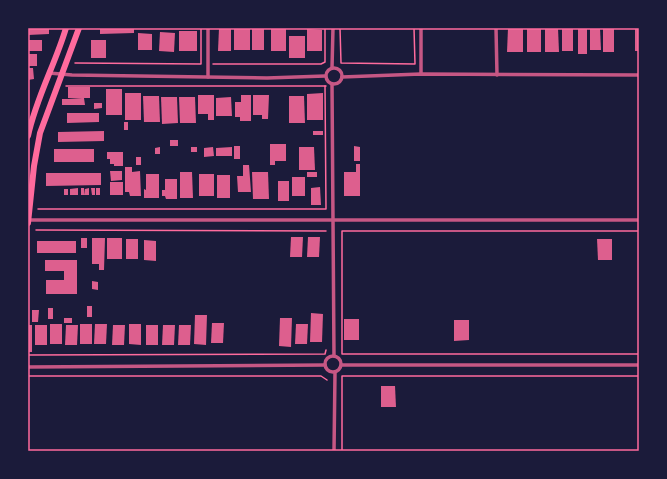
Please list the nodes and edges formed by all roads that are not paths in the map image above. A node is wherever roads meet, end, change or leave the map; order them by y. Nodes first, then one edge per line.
1 (66, 28) edge
2 (79, 28) edge
3 (208, 28) edge
4 (333, 28) edge
5 (421, 28) edge
6 (496, 28) edge
7 (332, 68) junction
8 (49, 73) junction
9 (62, 74) junction
10 (421, 74) junction
11 (497, 75) junction
12 (639, 75) edge
13 (325, 76) junction
14 (208, 77) junction
15 (342, 77) junction
16 (332, 84) junction
17 (28, 136) edge
18 (639, 220) edge
19 (28, 221) edge
20 (334, 221) junction
21 (334, 356) junction
22 (325, 365) junction
23 (342, 365) junction
24 (639, 365) edge
25 (28, 367) edge
26 (335, 373) junction
27 (334, 451) edge

1 - 8 highway
2 - 9 highway
3 - 14 street
4 - 7 street
5 - 10 street
6 - 11 street
7 - 13 street
7 - 15 street
8 - 9 street
8 - 17 highway
9 - 14 street
9 - 19 highway
10 - 11 street
10 - 15 street
11 - 12 street
13 - 14 street
13 - 16 street
15 - 16 street
16 - 20 street
18 - 20 street
19 - 20 street
20 - 21 street
21 - 22 street
21 - 23 street
22 - 25 street
22 - 26 street
23 - 24 street
23 - 26 street
26 - 27 street

